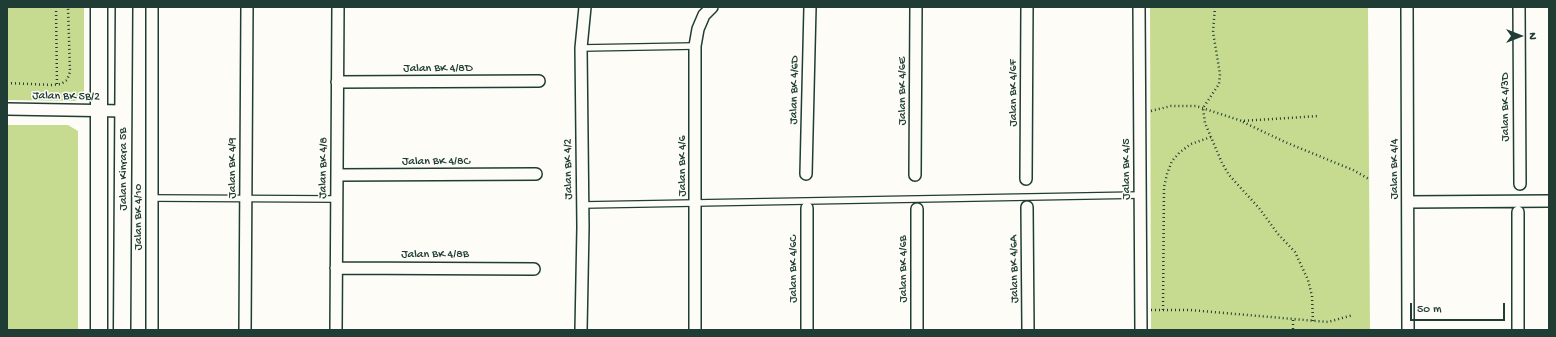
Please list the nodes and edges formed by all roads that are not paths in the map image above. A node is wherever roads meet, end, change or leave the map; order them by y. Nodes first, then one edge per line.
1 (99, 7) edge
2 (124, 7) edge
3 (152, 7) edge
4 (247, 7) edge
5 (338, 7) edge
6 (585, 7) edge
7 (712, 7) edge
8 (810, 7) edge
9 (916, 7) edge
10 (1027, 7) edge
11 (1139, 7) edge
12 (1407, 7) edge
13 (1519, 7) edge
14 (695, 46) junction
15 (581, 48) junction
16 (539, 81) dead end
17 (337, 82) junction
18 (7, 110) edge
19 (99, 111) junction
20 (124, 111) junction
21 (536, 174) dead end
22 (806, 174) dead end
23 (337, 175) junction
24 (916, 175) dead end
25 (1026, 179) dead end
26 (1520, 184) dead end
27 (1141, 195) junction
28 (152, 198) junction
29 (246, 199) junction
30 (336, 199) junction
31 (1549, 201) edge
32 (1408, 202) junction
33 (696, 203) junction
34 (583, 205) junction
35 (1027, 207) dead end
36 (807, 208) dead end
37 (917, 209) dead end
38 (1518, 212) dead end
39 (336, 268) junction
40 (534, 269) dead end
41 (99, 330) edge
42 (122, 330) edge
43 (152, 330) edge
44 (245, 330) edge
45 (336, 330) edge
46 (581, 330) edge
47 (695, 330) edge
48 (807, 330) edge
49 (917, 330) edge
50 (1028, 330) edge
51 (1141, 330) edge
52 (1408, 330) edge
53 (1518, 330) edge

1 - 19 street, Jalan Kinrara 5B
2 - 20 street, Jalan Kinrara 5B
3 - 28 street, Jalan BK 4/10
4 - 29 street, Jalan BK 4/9
5 - 17 street, Jalan BK 4/8
6 - 15 street, Jalan BK 4/2
7 - 14 street, Jalan BK 4/6
8 - 22 street, Jalan BK 4/6D
9 - 24 street, Jalan BK 4/6E
10 - 25 street, Jalan BK 4/6F
11 - 27 street, Jalan BK 4/5
12 - 32 street, Jalan BK 4/4
13 - 26 street, Jalan BK 4/3D
14 - 15 lane
14 - 33 street, Jalan BK 4/6
15 - 34 street, Jalan BK 4/2
16 - 17 street, Jalan BK 4/8D
17 - 23 street, Jalan BK 4/8
18 - 19 street, Jalan BK 5B/2
19 - 20 street, Jalan BK 5B/2
19 - 41 street, Jalan Kinrara 5B
20 - 42 street, Jalan Kinrara 5B
21 - 23 street, Jalan BK 4/8C
23 - 30 street, Jalan BK 4/8
27 - 33 lane
27 - 51 street, Jalan BK 4/5
28 - 29 lane
28 - 43 street, Jalan BK 4/10
29 - 30 lane
29 - 44 street, Jalan BK 4/9
30 - 39 street, Jalan BK 4/8
31 - 32 street
32 - 52 street, Jalan BK 4/4
33 - 34 lane
33 - 47 street, Jalan BK 4/6
34 - 46 street, Jalan BK 4/2
35 - 50 street, Jalan BK 4/6A
36 - 48 street, Jalan BK 4/6C
37 - 49 street, Jalan BK 4/6B
38 - 53 street
39 - 40 street, Jalan BK 4/8B
39 - 45 street, Jalan BK 4/8

